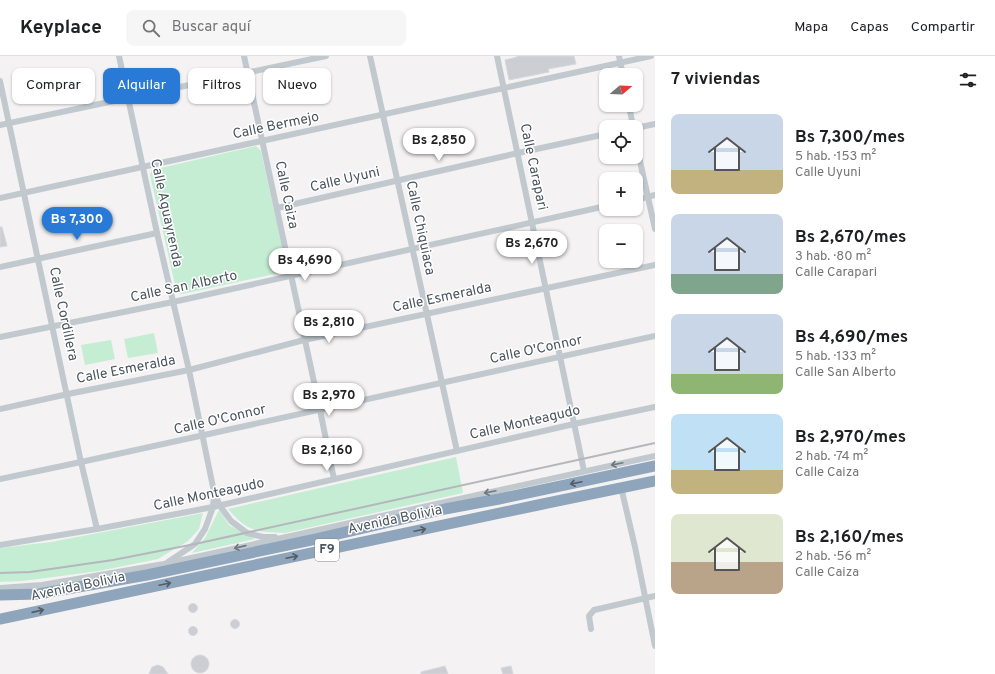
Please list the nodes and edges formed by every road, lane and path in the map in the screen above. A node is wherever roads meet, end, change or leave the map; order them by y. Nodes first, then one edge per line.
1 (119, 56) edge
2 (244, 56) edge
3 (326, 56) edge
4 (370, 56) edge
5 (497, 56) edge
6 (651, 56) edge
7 (620, 59) edge
8 (122, 68) edge
9 (247, 68) edge
10 (255, 71) edge
11 (0, 81) edge
12 (504, 88) junction
13 (103, 102) edge
14 (130, 104) edge
15 (254, 104) edge
16 (383, 114) junction
17 (9, 123) junction
18 (655, 124) edge
19 (0, 125) edge
20 (643, 127) edge
21 (599, 136) edge
22 (262, 141) junction
23 (518, 153) junction
24 (641, 164) edge
25 (144, 167) junction
26 (398, 180) junction
27 (24, 193) junction
28 (655, 195) edge
29 (648, 197) junction
30 (0, 198) edge
31 (643, 198) edge
32 (277, 208) junction
33 (599, 208) edge
34 (532, 222) junction
35 (655, 229) edge
36 (157, 233) junction
37 (412, 248) junction
38 (38, 258) junction
39 (655, 265) edge
40 (0, 267) edge
41 (291, 276) junction
42 (546, 288) junction
43 (173, 302) junction
44 (427, 313) junction
45 (53, 326) junction
46 (655, 336) edge
47 (0, 337) edge
48 (304, 340) junction
49 (560, 357) junction
50 (188, 370) junction
51 (442, 383) junction
52 (68, 394) junction
53 (655, 407) edge
54 (0, 409) edge
55 (320, 410) junction
56 (574, 424) junction
57 (203, 436) junction
58 (457, 451) junction
59 (655, 456) edge
60 (82, 462) junction
61 (655, 466) edge
62 (584, 471) junction
63 (0, 479) edge
64 (334, 480) junction
65 (655, 480) edge
66 (621, 487) junction
67 (216, 507) junction
68 (97, 529) junction
69 (287, 537) junction
70 (0, 544) edge
71 (164, 564) junction
72 (147, 575) junction
73 (0, 588) edge
74 (0, 595) edge
75 (655, 596) edge
76 (645, 598) junction
77 (0, 619) edge
78 (591, 629) dead end
79 (655, 646) edge

1 - 8 street, Calle Aguayrenda
2 - 9 street, Calle Caiza
3 - 10 street
4 - 16 street, Calle Chiquiaca
5 - 12 street, Calle Carapari
6 - 7 street, Calle Bermejo
7 - 12 street, Calle Bermejo
11 - 17 street, Calle Cordillera
12 - 16 street, Calle Bermejo
12 - 23 street, Calle Carapari
13 - 17 street
14 - 25 street, Calle Aguayrenda
15 - 22 street, Calle Caiza
16 - 22 street, Calle Bermejo
16 - 26 street, Calle Chiquiaca
17 - 19 street
17 - 27 street, Calle Cordillera
18 - 20 street
21 - 23 street, Calle Uyuni
22 - 25 street, Calle Bermejo
22 - 32 street, Calle Caiza
23 - 26 street, Calle Uyuni
23 - 34 street, Calle Carapari
24 - 29 street
25 - 27 street, Calle Bermejo
25 - 36 street, Calle Aguayrenda
26 - 32 street, Calle Uyuni
26 - 37 street, Calle Chiquiaca
27 - 30 street, Calle Bermejo
27 - 38 street, Calle Cordillera
28 - 29 street
29 - 31 street
29 - 35 street
32 - 41 street, Calle Caiza
33 - 34 street, Calle San Alberto
34 - 37 street, Calle San Alberto
34 - 42 street, Calle Carapari
36 - 38 street
36 - 43 street, Calle Aguayrenda
37 - 41 street, Calle San Alberto
37 - 44 street, Calle Chiquiaca
38 - 40 street
38 - 45 street, Calle Cordillera
39 - 42 street, Calle Esmeralda
41 - 43 street, Calle San Alberto
41 - 48 street, Calle Caiza
42 - 44 street, Calle Esmeralda
42 - 49 street, Calle Carapari
43 - 45 street, Calle San Alberto
43 - 50 street, Calle Aguayrenda
44 - 48 street, Calle Esmeralda
44 - 51 street, Calle Chiquiaca
45 - 47 street, Calle San Alberto
45 - 52 street, Calle Cordillera
46 - 49 street, Calle O'Connor
48 - 50 street, Calle Esmeralda
48 - 55 street, Calle Caiza
49 - 51 street, Calle O'Connor
49 - 56 street, Calle Carapari
50 - 52 street, Calle Esmeralda
50 - 57 street, Calle Aguayrenda
51 - 55 street, Calle O'Connor
51 - 58 street, Calle Chiquiaca
52 - 54 street, Calle Esmeralda
52 - 60 street, Calle Cordillera
53 - 56 street, Calle Monteagudo
55 - 57 street, Calle O'Connor
55 - 64 street, Calle Caiza
56 - 58 street, Calle Monteagudo
56 - 62 street, Calle Carapari
57 - 60 street, Calle O'Connor
57 - 67 street, Calle Aguayrenda
58 - 64 street, Calle Monteagudo
59 -> 62 street
60 - 63 street, Calle O'Connor
60 - 68 street, Calle Cordillera
61 -> 72 highway, Avenida Bolivia / F9
62 -> 69 street
64 - 67 street, Calle Monteagudo
65 - 66 highway, Avenida Bolivia / F9
66 - 76 street
77 -> 66 highway, Avenida Bolivia / F9
67 - 68 street, Calle Monteagudo
67 - 69 street, Calle Aguayrenda
67 - 71 street
68 - 70 street, Calle Monteagudo
69 -> 71 street
71 - 72 street
71 - 73 street
72 - 74 highway, Avenida Bolivia / F9
75 - 76 street
76 - 78 street
76 - 79 street

